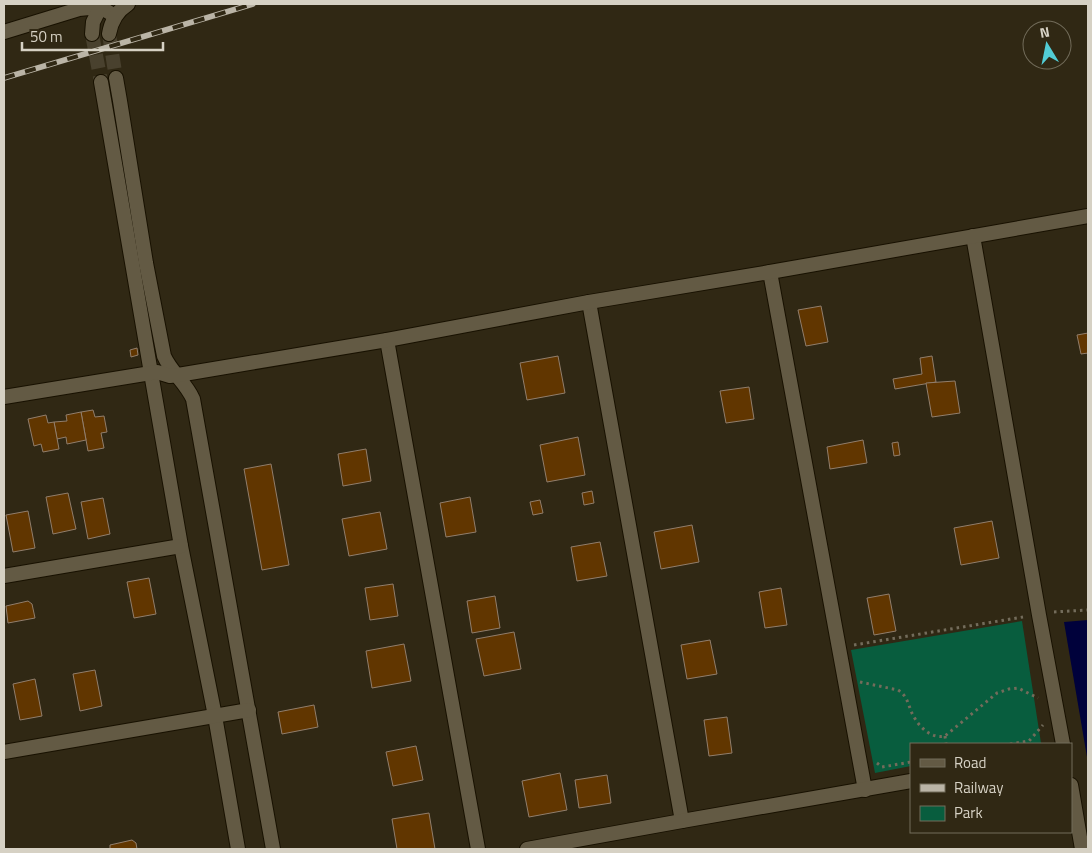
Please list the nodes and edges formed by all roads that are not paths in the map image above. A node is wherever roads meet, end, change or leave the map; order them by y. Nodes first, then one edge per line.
1 (128, 4) edge
2 (101, 6) edge
3 (115, 16) junction
4 (4, 32) edge
5 (92, 34) tunnel mouth
6 (109, 34) tunnel mouth
7 (116, 78) tunnel mouth
8 (101, 82) tunnel mouth
9 (1088, 216) edge
10 (973, 236) junction
11 (770, 272) junction
12 (589, 302) junction
13 (387, 340) junction
14 (150, 372) junction
15 (178, 375) junction
16 (4, 398) edge
17 (182, 546) junction
18 (4, 576) edge
19 (249, 710) junction
20 (215, 716) junction
21 (1063, 743) edge
22 (4, 752) edge
23 (910, 781) edge
24 (865, 790) junction
25 (1072, 791) edge
26 (682, 821) junction
27 (238, 849) edge
28 (273, 849) edge
29 (478, 849) edge
30 (527, 849) edge
31 (1082, 849) edge

1 - 3 street
2 - 3 street
2 - 4 street
2 - 5 street
3 - 6 street
7 - 15 street
8 - 14 street
9 - 10 street
10 - 11 street
10 - 21 street
11 - 12 street
11 - 24 street
12 - 13 street
12 - 26 street
13 - 15 street
13 - 29 street
14 - 15 street
14 - 16 street
14 - 17 street
15 - 19 street
17 - 18 street
17 - 20 street
19 - 20 street
19 - 28 street
20 - 22 street
20 - 27 street
23 - 24 street
24 - 26 street
25 - 31 street
26 - 30 street

